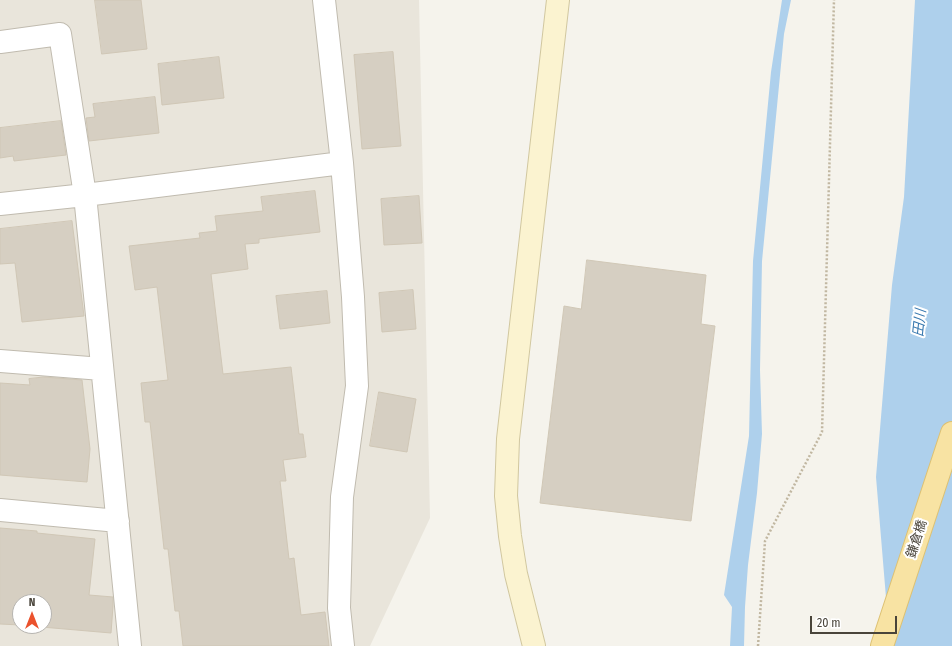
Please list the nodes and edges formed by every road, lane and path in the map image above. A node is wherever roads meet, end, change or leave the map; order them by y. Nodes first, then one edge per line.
1 (324, 0) edge
2 (558, 0) edge
3 (834, 0) edge
4 (0, 42) edge
5 (342, 163) junction
6 (85, 194) junction
7 (0, 204) edge
8 (0, 361) edge
9 (102, 369) junction
10 (952, 433) edge
11 (0, 510) edge
12 (118, 521) junction
13 (130, 646) edge
14 (343, 646) edge
15 (534, 646) edge
16 (758, 646) edge
17 (882, 646) edge

1 - 5 street
2 - 15 street
3 - 16 path
4 - 6 street
5 - 6 street
5 - 14 street
6 - 7 street
6 - 9 street
8 - 9 street
9 - 12 street
10 - 17 main road, 鎌倉橋
11 - 12 street
12 - 13 street

